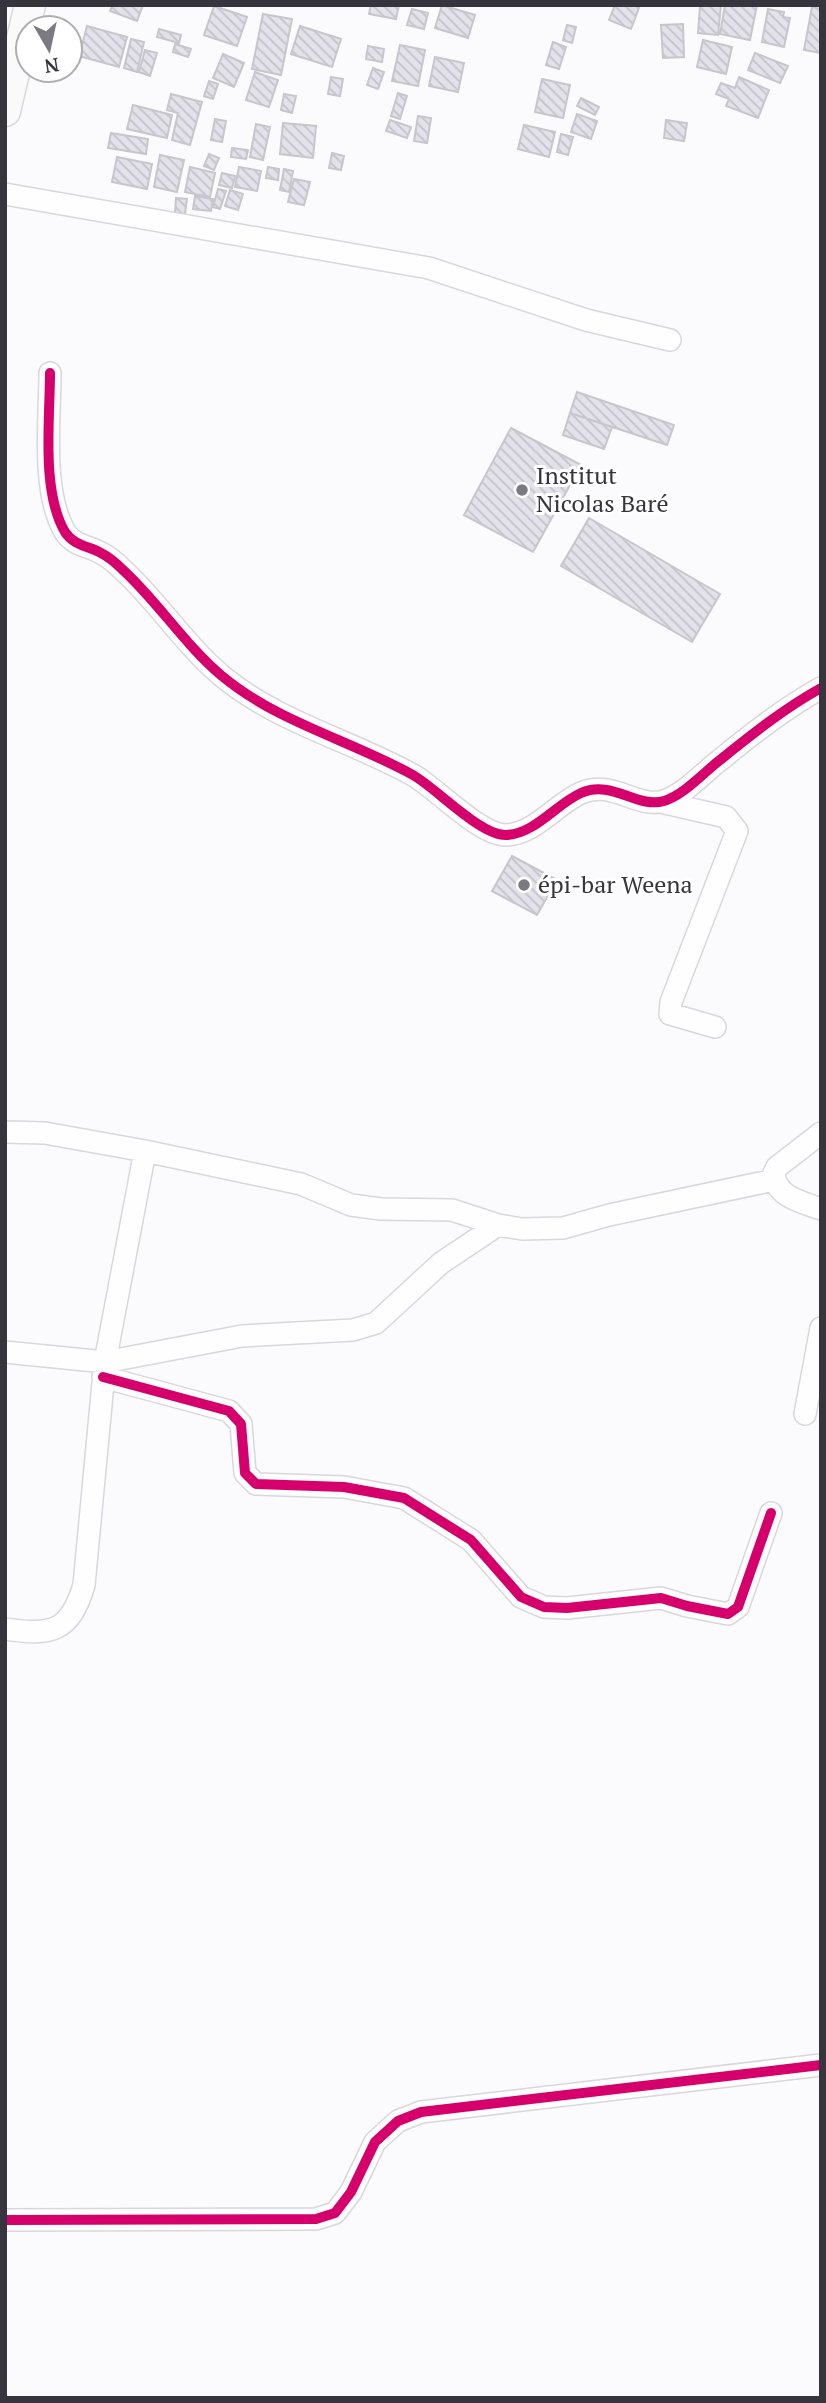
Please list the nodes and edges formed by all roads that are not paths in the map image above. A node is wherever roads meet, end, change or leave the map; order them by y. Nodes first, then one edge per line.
1 (30, 5) edge
2 (5, 111) edge
3 (5, 194) edge
4 (670, 340) dead end
5 (50, 373) dead end
6 (821, 688) edge
7 (661, 802) junction
8 (715, 1027) dead end
9 (5, 1132) edge
10 (821, 1133) edge
11 (145, 1151) junction
12 (774, 1180) junction
13 (821, 1209) edge
14 (498, 1225) junction
15 (821, 1328) edge
16 (5, 1352) edge
17 (104, 1370) junction
18 (805, 1414) dead end
19 (771, 1513) dead end
20 (5, 1629) edge
21 (821, 2065) edge
22 (5, 2220) edge

1 - 2 main road
3 - 4 street
5 - 7 street
6 - 7 street
7 - 8 street
9 - 11 street
10 - 12 street
11 - 14 street
11 - 17 street
12 - 13 street
12 - 14 street
14 - 17 street
15 - 18 street
16 - 17 street
17 - 19 street
17 - 20 street
21 - 22 street

